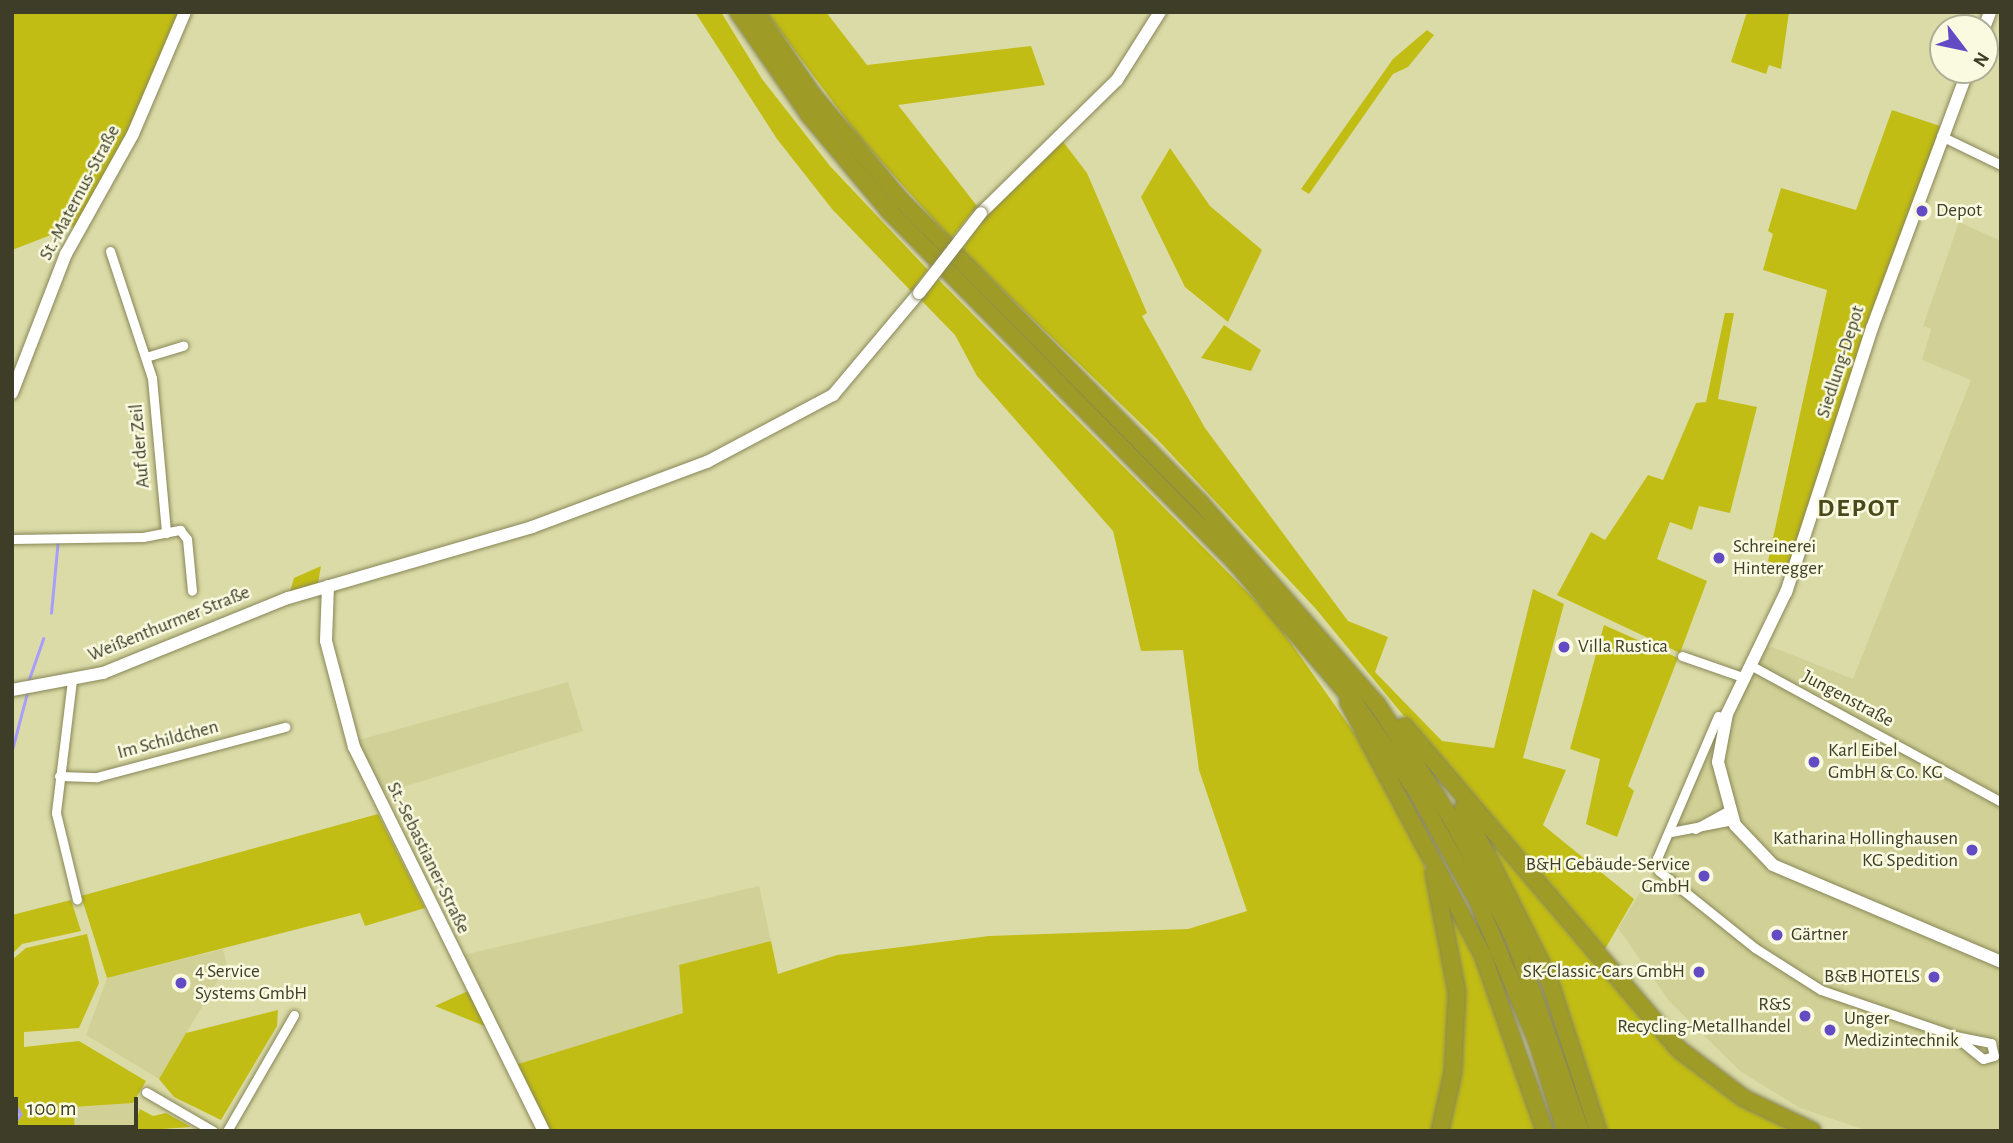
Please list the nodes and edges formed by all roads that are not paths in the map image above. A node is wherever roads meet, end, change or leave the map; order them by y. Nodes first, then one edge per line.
1 (185, 12) edge
2 (738, 12) edge
3 (756, 12) edge
4 (1160, 12) edge
5 (1962, 84) edge
6 (1941, 136) junction
7 (2001, 165) edge
8 (110, 251) dead end
9 (183, 346) dead end
10 (146, 357) junction
11 (12, 393) edge
12 (166, 533) junction
13 (12, 539) edge
14 (333, 585) junction
15 (192, 591) dead end
16 (1682, 656) dead end
17 (1749, 672) junction
18 (1346, 678) junction
19 (72, 680) junction
20 (22, 689) edge
21 (1718, 716) dead end
22 (285, 727) dead end
23 (60, 776) junction
24 (1448, 782) junction
25 (2001, 802) edge
26 (1405, 803) junction
27 (1731, 815) junction
28 (1671, 832) junction
29 (77, 900) dead end
30 (2001, 963) edge
31 (294, 1015) dead end
32 (1955, 1036) dead end
33 (146, 1092) dead end
34 (214, 1131) edge
35 (227, 1131) edge
36 (544, 1131) edge
37 (1440, 1131) edge
38 (1545, 1131) edge
39 (1565, 1131) edge
40 (1581, 1131) edge
41 (1598, 1131) edge
42 (1813, 1131) edge

1 - 11 street, St.-Maternus-Straße
2 - 18 highway
3 - 18 highway
4 - 14 street, Weißenthurmer Straße, bridge
5 - 6 street, Siedlung-Depot
6 - 7 street
6 - 17 street, Siedlung-Depot
8 - 10 street, Auf der Zeil
9 - 10 street
10 - 12 street, Auf der Zeil
12 - 13 street
12 - 15 street
14 - 19 street, Weißenthurmer Straße
14 - 36 street, St.-Sebastianer-Straße
16 - 17 street, Jungenstraße
17 - 25 street, Jungenstraße
17 - 27 street, Siedlung-Depot
18 - 24 highway
18 - 26 highway
18 - 39 highway
18 - 40 highway
19 - 20 street, Weißenthurmer Straße
19 - 23 street
21 - 28 street
22 - 23 street, Im Schildchen
23 - 29 street
24 - 41 highway
24 - 42 highway
26 - 37 highway
26 - 38 highway
27 - 28 street
27 - 30 street
28 - 32 street
31 - 35 street
33 - 34 street

